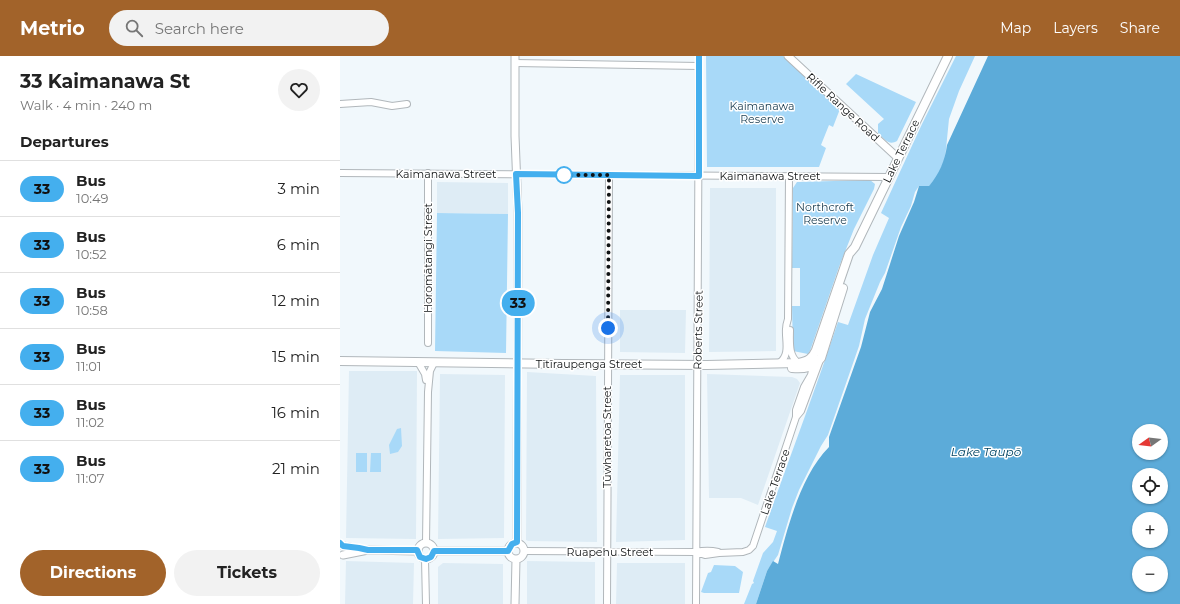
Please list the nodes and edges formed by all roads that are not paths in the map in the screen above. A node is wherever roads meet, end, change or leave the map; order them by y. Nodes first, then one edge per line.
1 (699, 56) edge
2 (788, 56) edge
3 (948, 56) edge
4 (515, 60) edge
5 (699, 66) junction
6 (340, 104) edge
7 (407, 104) dead end
8 (898, 158) junction
9 (340, 173) edge
10 (428, 174) junction
11 (516, 174) junction
12 (609, 175) junction
13 (699, 176) junction
14 (789, 176) junction
15 (888, 176) junction
16 (855, 247) junction
17 (829, 312) junction
18 (788, 319) junction
19 (428, 343) dead end
20 (821, 358) junction
21 (340, 361) edge
22 (418, 362) junction
23 (434, 363) junction
24 (779, 363) junction
25 (518, 364) junction
26 (608, 364) junction
27 (766, 364) junction
28 (698, 365) junction
29 (798, 366) junction
30 (813, 366) junction
31 (807, 382) junction
32 (428, 392) junction
33 (796, 417) junction
34 (517, 542) junction
35 (341, 543) edge
36 (426, 543) junction
37 (753, 546) joint
38 (368, 550) junction
39 (417, 550) junction
40 (434, 551) junction
41 (508, 551) junction
42 (525, 551) junction
43 (607, 552) junction
44 (696, 552) junction
45 (341, 556) edge
46 (426, 559) junction
47 (516, 559) junction
48 (426, 604) edge
49 (516, 604) edge
50 (607, 604) edge
51 (696, 604) edge

1 - 5 street, Roberts Street
2 - 8 street, Rifle Range Road
3 - 8 main road, Lake Terrace
4 - 5 street
4 - 11 street
5 - 13 street, Roberts Street
6 - 7 street
8 - 15 main road, Lake Terrace
9 - 10 street, Kaimanawa Street
10 - 11 street, Kaimanawa Street
10 - 19 street, Horomātangi Street
11 - 12 street, Kaimanawa Street
11 - 25 street
12 - 13 street, Kaimanawa Street
12 - 26 street, Tūwharetoa Street
13 - 14 street, Kaimanawa Street
13 - 28 street, Roberts Street
14 - 15 street, Kaimanawa Street
14 - 18 street
15 - 16 main road, Lake Terrace
16 - 17 main road, Lake Terrace
16 - 20 main road, Lake Terrace
17 - 29 main road, Lake Terrace
17 - 30 street, Lake Terrace
18 - 24 street
18 - 29 street
20 - 30 main road, Lake Terrace
20 - 33 street, Lake Terrace
21 - 22 main road, Tītīraupenga Street
22 - 23 main road, Tītīraupenga Street
22 - 32 street
23 - 25 main road, Tītīraupenga Street
23 - 32 street
24 - 27 main road, Tītīraupenga Street
24 - 29 main road, Tītīraupenga Street
25 - 26 main road, Tītīraupenga Street
25 - 34 street
26 - 28 main road, Tītīraupenga Street
26 - 43 street, Tūwharetoa Street
27 - 28 main road, Tītīraupenga Street
27 - 29 main road, Tītīraupenga Street
28 - 44 street, Roberts Street
29 - 30 main road, Tītīraupenga Street
29 - 31 street
30 - 31 street, Lake Terrace
31 - 33 street, Lake Terrace
32 - 36 street
33 - 37 street, Lake Terrace
34 - 41 street
34 - 42 street
35 - 38 street
35 - 45 street
36 - 39 street
36 - 40 street
37 - 44 street, Ruapehu Street
38 - 39 street
38 - 45 street
39 - 46 street
40 - 41 street
40 - 46 street
41 - 47 street
42 - 43 street, Ruapehu Street
42 - 47 street
43 - 44 street, Ruapehu Street
43 - 50 street, Tūwharetoa Street
44 - 51 street, Roberts Street
46 - 48 street
47 - 49 street

